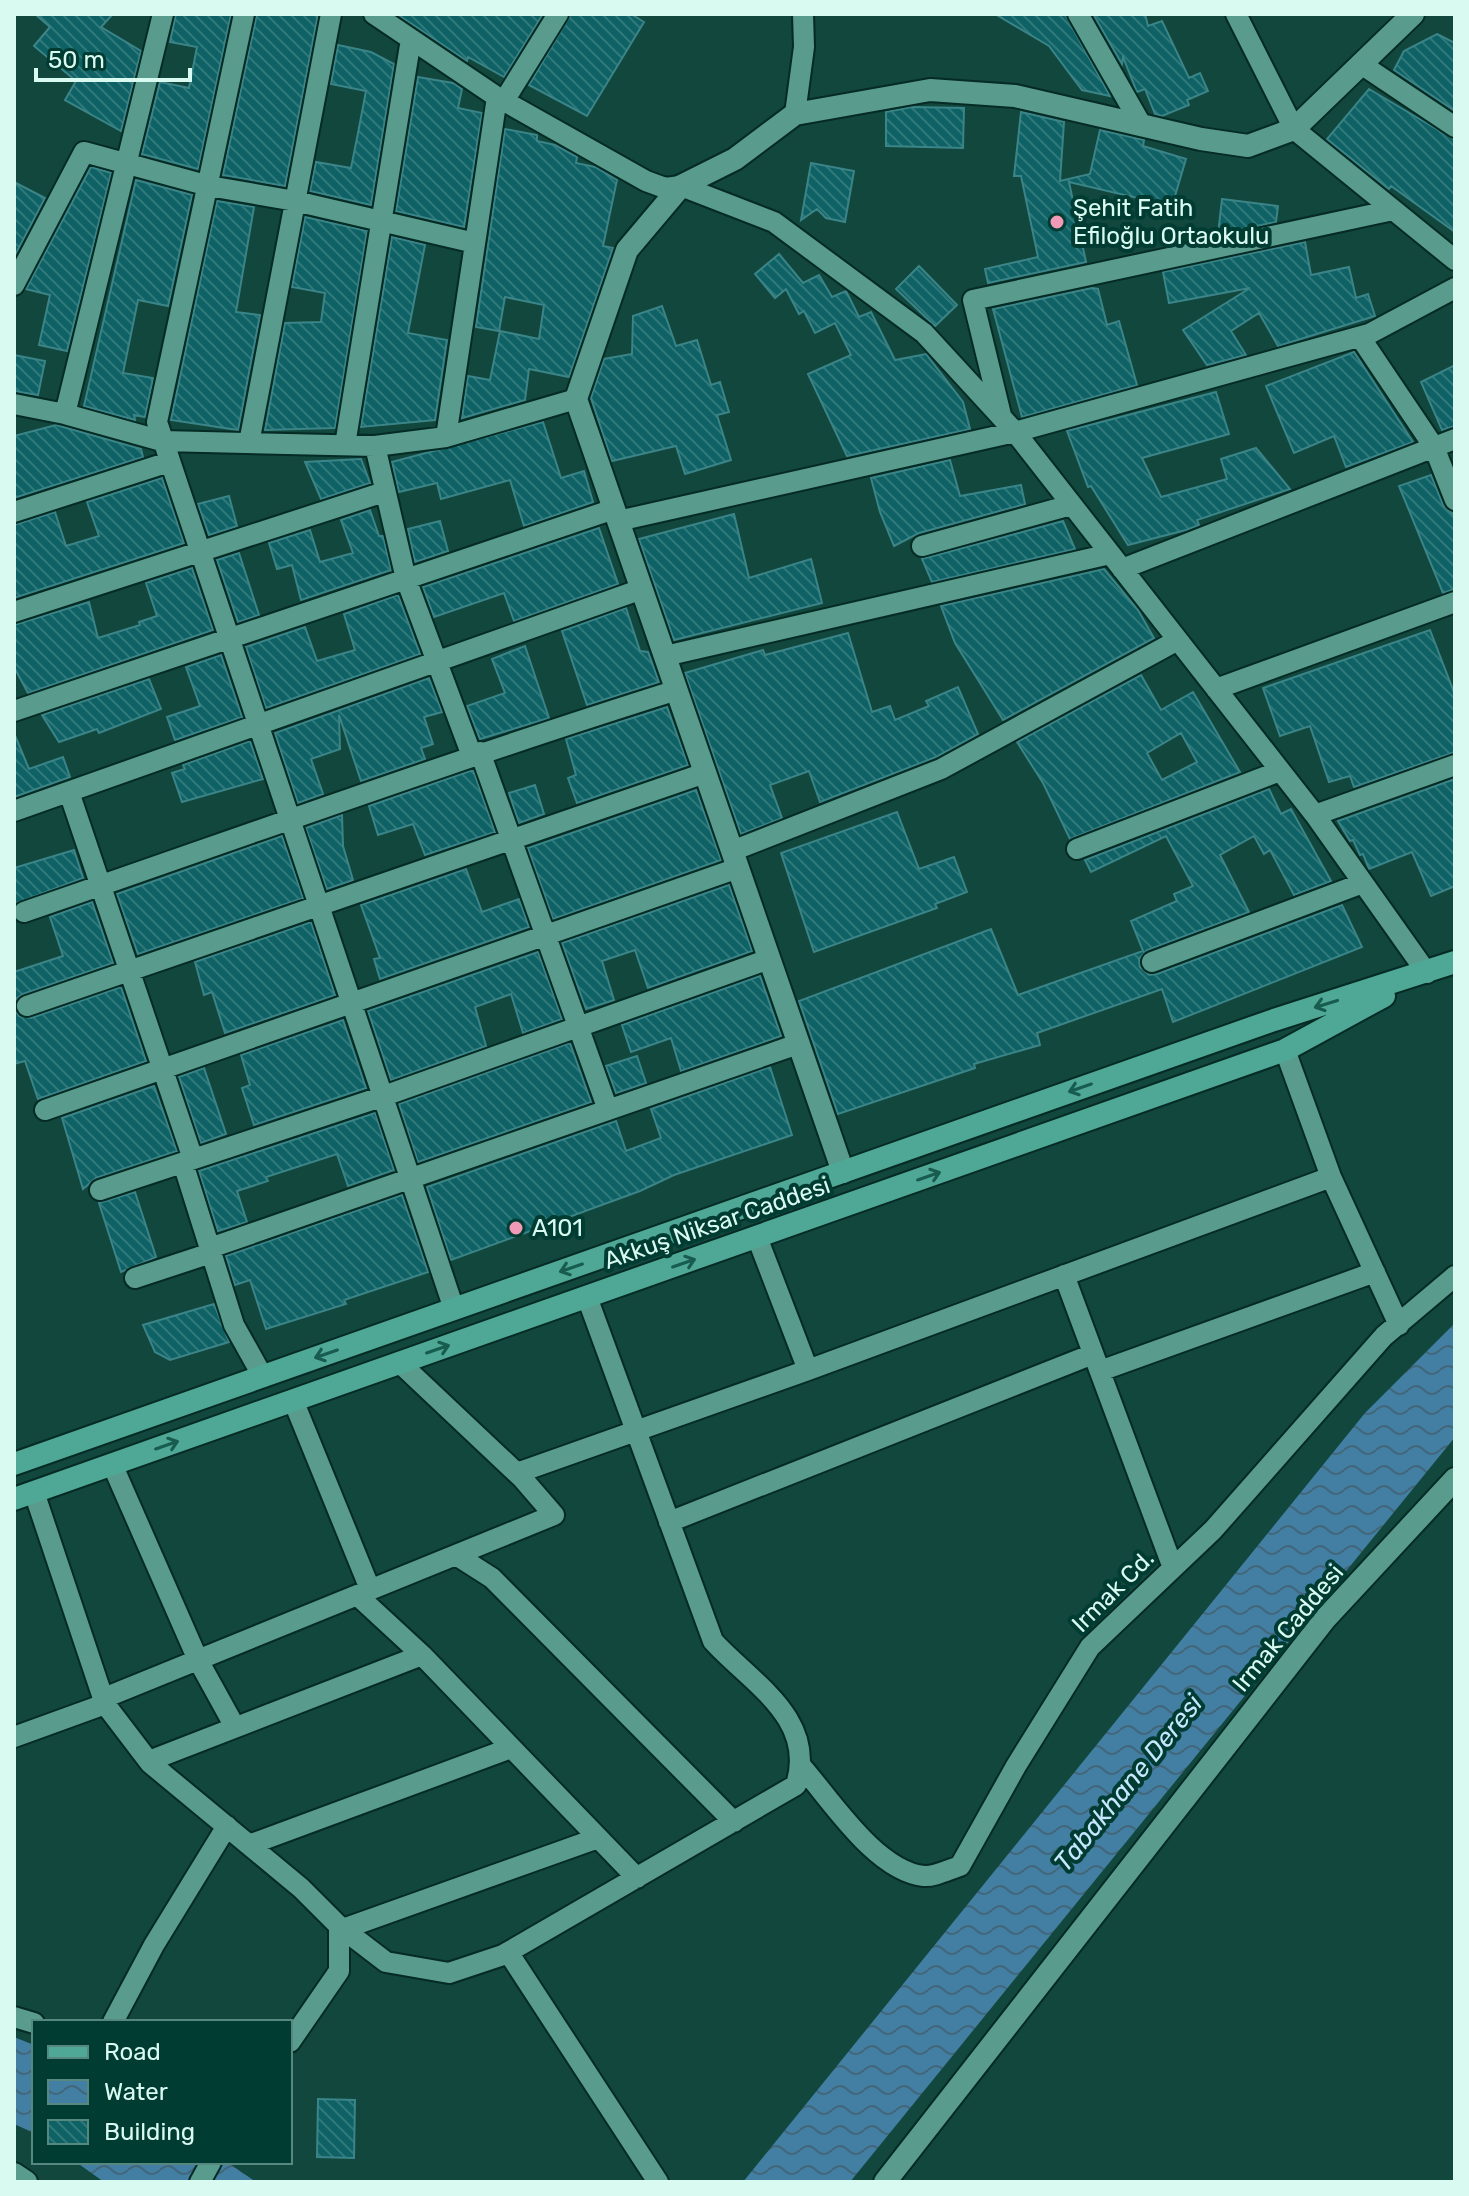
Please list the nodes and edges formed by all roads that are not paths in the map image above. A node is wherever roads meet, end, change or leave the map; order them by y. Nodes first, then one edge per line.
1 (163, 14) edge
2 (244, 14) edge
3 (331, 14) edge
4 (374, 14) edge
5 (558, 14) edge
6 (803, 14) edge
7 (1078, 14) edge
8 (1236, 14) edge
9 (1413, 14) edge
10 (411, 39) junction
11 (1361, 64) junction
12 (500, 99) junction
13 (795, 114) junction
14 (1142, 126) junction
15 (1455, 127) edge
16 (1294, 129) junction
17 (126, 166) junction
18 (209, 186) junction
19 (681, 186) junction
20 (295, 201) junction
21 (1393, 210) junction
22 (381, 221) junction
23 (475, 243) junction
24 (1455, 260) edge
25 (14, 285) edge
26 (1455, 288) edge
27 (1360, 337) junction
28 (576, 399) junction
29 (14, 404) edge
30 (65, 414) junction
31 (1008, 425) junction
32 (446, 437) junction
33 (1455, 439) edge
34 (162, 441) junction
35 (249, 443) junction
36 (345, 445) junction
37 (375, 446) junction
38 (1434, 447) junction
39 (169, 462) junction
40 (384, 492) junction
41 (1455, 500) edge
42 (1071, 505) junction
43 (14, 512) edge
44 (616, 515) junction
45 (922, 546) dead end
46 (198, 550) junction
47 (1116, 561) junction
48 (406, 579) junction
49 (642, 589) junction
50 (1455, 602) edge
51 (14, 612) edge
52 (228, 639) junction
53 (1178, 640) junction
54 (665, 656) junction
55 (435, 663) junction
56 (1216, 689) junction
57 (677, 690) junction
58 (14, 711) edge
59 (257, 725) junction
60 (476, 754) junction
61 (1455, 765) edge
62 (1280, 771) junction
63 (705, 773) junction
64 (69, 792) junction
65 (14, 811) edge
66 (1315, 815) junction
67 (289, 822) junction
68 (513, 839) junction
69 (1077, 849) dead end
70 (735, 860) junction
71 (1363, 883) junction
72 (100, 886) junction
73 (318, 906) junction
74 (24, 912) dead end
75 (547, 935) junction
76 (769, 959) junction
77 (1152, 962) dead end
78 (1455, 962) edge
79 (128, 971) junction
80 (1427, 973) junction
81 (350, 1003) junction
82 (27, 1006) dead end
83 (579, 1026) junction
84 (798, 1044) junction
85 (1285, 1050) junction
86 (161, 1070) junction
87 (381, 1097) junction
88 (45, 1110) dead end
89 (608, 1110) junction
90 (188, 1161) junction
91 (843, 1172) junction
92 (1331, 1177) junction
93 (409, 1179) junction
94 (100, 1190) dead end
95 (757, 1237) junction
96 (210, 1250) junction
97 (1375, 1272) junction
98 (1064, 1275) junction
99 (1455, 1276) edge
100 (135, 1278) dead end
101 (587, 1297) junction
102 (454, 1309) junction
103 (1399, 1325) junction
104 (1096, 1362) junction
105 (400, 1363) junction
106 (808, 1370) junction
107 (263, 1377) junction
108 (293, 1400) junction
109 (636, 1433) junction
110 (14, 1464) edge
111 (112, 1464) junction
112 (517, 1473) junction
113 (1455, 1479) edge
114 (24, 1495) edge
115 (669, 1522) junction
116 (456, 1555) junction
117 (1173, 1568) junction
118 (364, 1592) junction
119 (422, 1655) junction
120 (198, 1660) junction
121 (104, 1701) junction
122 (235, 1727) junction
123 (14, 1737) edge
124 (511, 1748) junction
125 (149, 1761) junction
126 (802, 1767) junction
127 (734, 1822) junction
128 (227, 1826) junction
129 (598, 1838) junction
130 (249, 1845) junction
131 (637, 1878) junction
132 (341, 1928) junction
133 (508, 1952) junction
134 (114, 2020) edge
135 (292, 2039) edge
136 (210, 2164) edge
137 (14, 2174) edge
138 (26, 2182) edge
139 (200, 2182) edge
140 (658, 2182) edge
141 (885, 2182) edge

1 - 17 street
2 - 18 street
3 - 20 street
4 - 10 street
5 - 12 street
6 - 13 street
7 - 14 street
8 - 16 street
9 - 11 street
10 - 12 street
10 - 22 street
11 - 15 street
11 - 16 street
12 - 19 street
12 - 23 street
13 - 14 street
13 - 19 street
14 - 16 street
16 - 21 street
17 - 18 street
17 - 25 street
17 - 30 street
18 - 20 street
18 - 34 street
19 - 28 street
19 - 31 street
20 - 22 street
20 - 35 street
21 - 24 street
21 - 31 street
22 - 23 street
22 - 36 street
23 - 32 street
26 - 27 street
27 - 31 street
27 - 38 street
28 - 32 street
28 - 44 street
29 - 30 street
30 - 34 street
31 - 42 street
31 - 44 street
32 - 37 street
33 - 38 street
34 - 35 street
34 - 39 street
35 - 36 street
36 - 37 street
37 - 40 street
38 - 41 street
38 - 47 street
39 - 43 street
39 - 46 street
40 - 46 street
40 - 48 street
42 - 45 street
42 - 47 street
44 - 48 street
44 - 49 street
46 - 51 street
46 - 52 street
47 - 53 street
47 - 54 street
48 - 52 street
48 - 55 street
49 - 54 street
49 - 55 street
50 - 56 street
52 - 58 street
52 - 59 street
53 - 56 street
53 - 70 street
54 - 57 street
55 - 59 street
55 - 60 street
56 - 62 street
57 - 60 street
57 - 63 street
59 - 64 street
59 - 67 street
60 - 67 street
60 - 68 street
61 - 66 street
62 - 66 street
62 - 69 street
63 - 68 street
63 - 70 street
64 - 65 street
64 - 72 street
66 - 71 street
67 - 72 street
67 - 73 street
68 - 73 street
68 - 75 street
70 - 75 street
70 - 76 street
71 - 77 street
71 - 80 street
72 - 74 street
72 - 79 street
73 - 79 street
73 - 81 street
75 - 81 street
75 - 83 street
76 - 83 street
76 - 84 street
78 - 80 main road, Akkuş Niksar Caddesi
79 - 82 street
79 - 86 street
80 - 85 main road, Akkuş Niksar Caddesi
80 -> 91 main road, Akkuş Niksar Caddesi
81 - 86 street
81 - 87 street
83 - 87 street
83 - 89 street
84 - 89 street
84 - 91 street
85 - 92 street
95 -> 85 main road, Akkuş Niksar Caddesi
86 - 88 street
86 - 90 street
87 - 90 street
87 - 93 street
89 - 93 street
90 - 94 street
90 - 96 street
91 -> 102 main road, Akkuş Niksar Caddesi
92 - 97 street
92 - 98 street
93 - 96 street
93 - 102 street
101 -> 95 main road, Akkuş Niksar Caddesi
95 - 106 street
96 - 100 street
96 - 107 street
97 - 103 street
97 - 104 street
98 - 104 street
98 - 106 street
99 - 103 street, Irmak Cd.
105 -> 101 main road, Akkuş Niksar Caddesi
101 - 109 street
102 -> 107 main road, Akkuş Niksar Caddesi
103 - 117 street, Irmak Cd.
104 - 115 street
104 - 117 street
105 - 108 main road, Akkuş Niksar Caddesi
105 - 112 street
106 - 109 street
107 - 110 main road, Akkuş Niksar Caddesi
111 -> 108 main road, Akkuş Niksar Caddesi
108 - 118 street
109 - 112 street
109 - 115 street
111 - 114 main road, Akkuş Niksar Caddesi
111 - 120 street
112 - 116 street
113 - 141 street, Irmak Caddesi
114 - 121 street
115 - 126 street
116 - 118 street
116 - 127 street
117 - 126 street, Irmak Cd.
118 - 119 street
118 - 120 street
119 - 122 street
119 - 124 street
120 - 121 street
120 - 122 street
121 - 123 street
121 - 125 street
122 - 125 street
124 - 129 street
124 - 130 street
125 - 128 street
126 - 127 street
127 - 131 street
128 - 130 street
128 - 134 street
129 - 131 street
129 - 132 street
130 - 132 street
131 - 133 street
132 - 133 street
132 - 135 street
133 - 140 street
136 - 139 street
137 - 138 street

